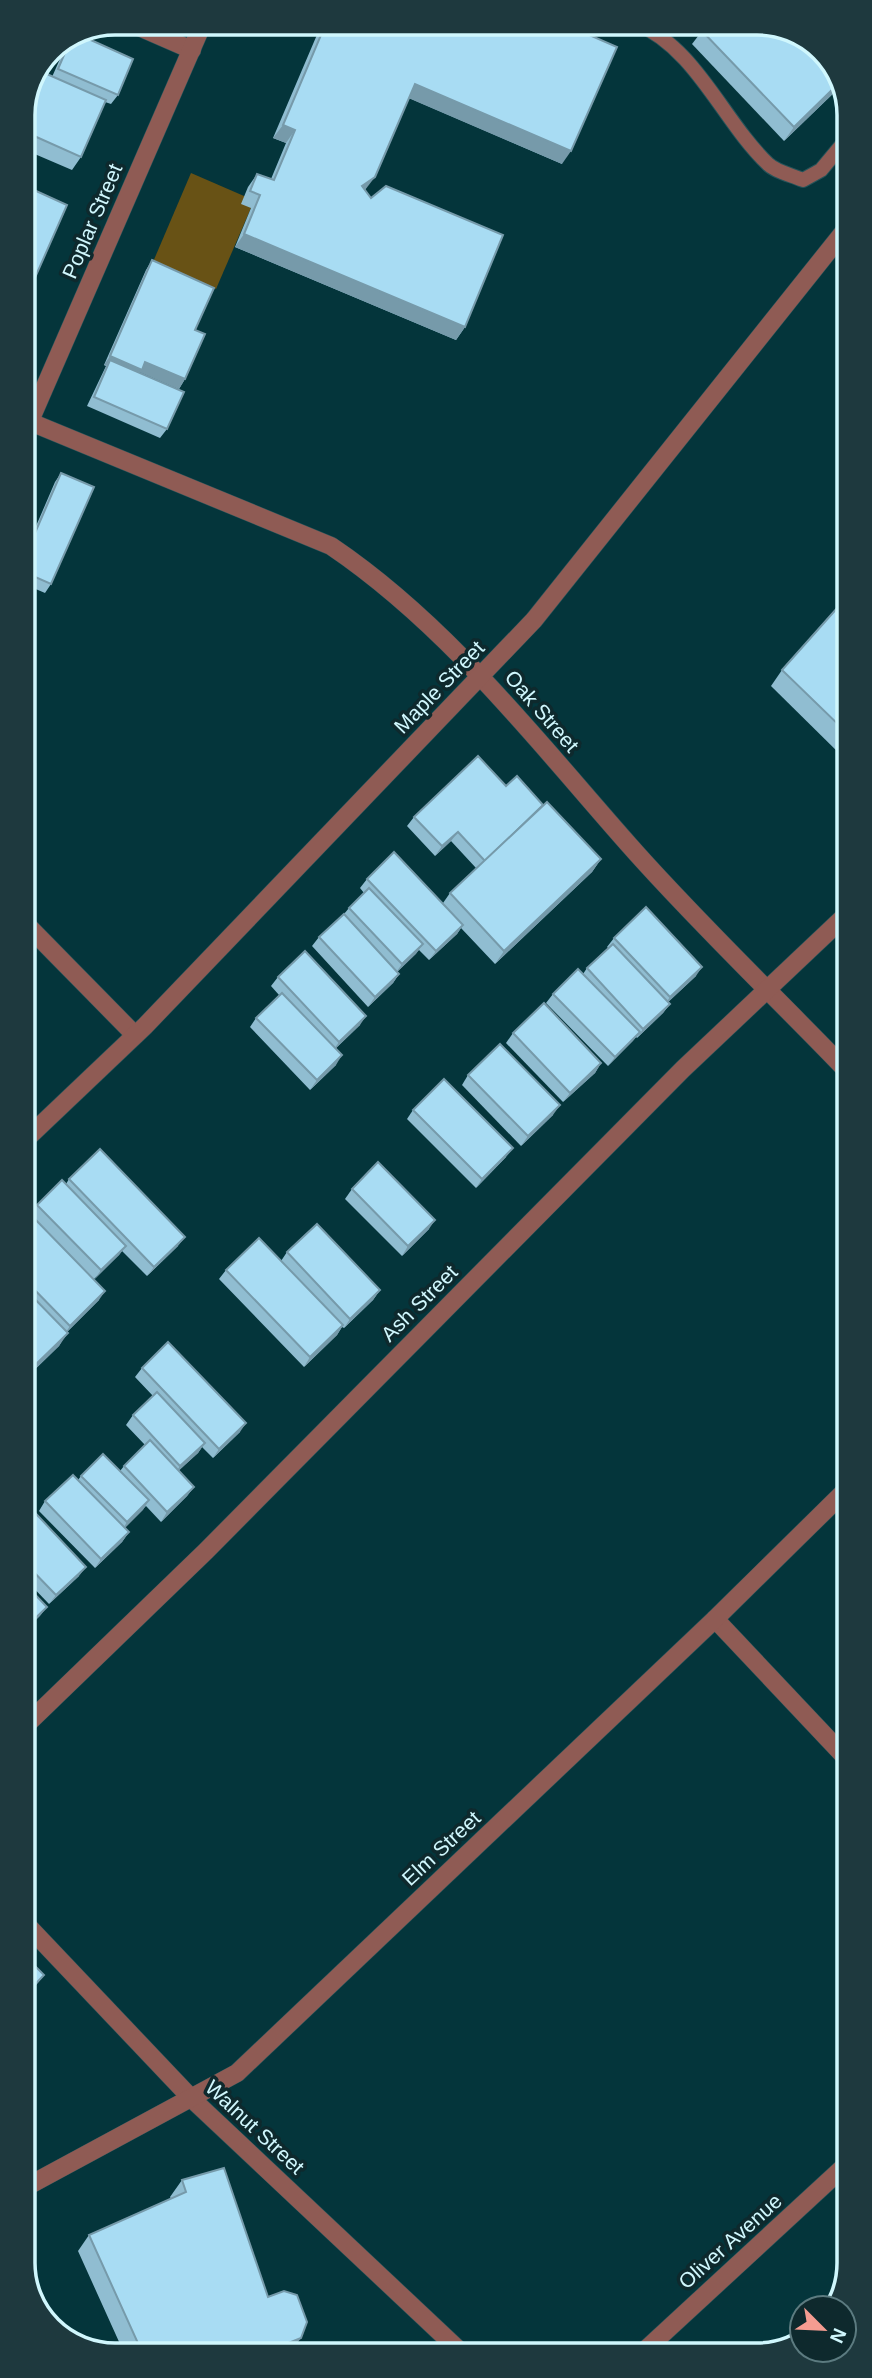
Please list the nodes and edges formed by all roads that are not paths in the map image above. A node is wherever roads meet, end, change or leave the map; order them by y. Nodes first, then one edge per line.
1 (158, 35) edge
2 (198, 35) edge
3 (660, 35) edge
4 (192, 50) junction
5 (837, 151) edge
6 (837, 240) edge
7 (35, 406) edge
8 (35, 430) edge
9 (481, 676) junction
10 (837, 923) edge
11 (35, 933) edge
12 (768, 989) junction
13 (135, 1035) junction
14 (837, 1060) edge
15 (35, 1130) edge
16 (837, 1499) edge
17 (715, 1619) junction
18 (35, 1716) edge
19 (837, 1747) edge
20 (35, 1933) edge
21 (192, 2099) junction
22 (837, 2173) edge
23 (35, 2182) edge
24 (451, 2343) edge
25 (653, 2343) edge

1 - 4 street
2 - 4 street, Poplar Street
3 - 5 lane
4 - 7 street, Poplar Street
6 - 9 street, Maple Street
8 - 9 street, Oak Street
9 - 12 street, Oak Street
9 - 13 street, Maple Street
10 - 12 street, Ash Street
11 - 13 street
12 - 14 street, Oak Street
12 - 18 street, Ash Street
13 - 15 street, Maple Street
16 - 17 street, Elm Street
17 - 19 street
17 - 21 street, Elm Street
20 - 21 street, Walnut Street
21 - 23 street, Elm Street
21 - 24 street, Walnut Street
22 - 25 street, Oliver Avenue

